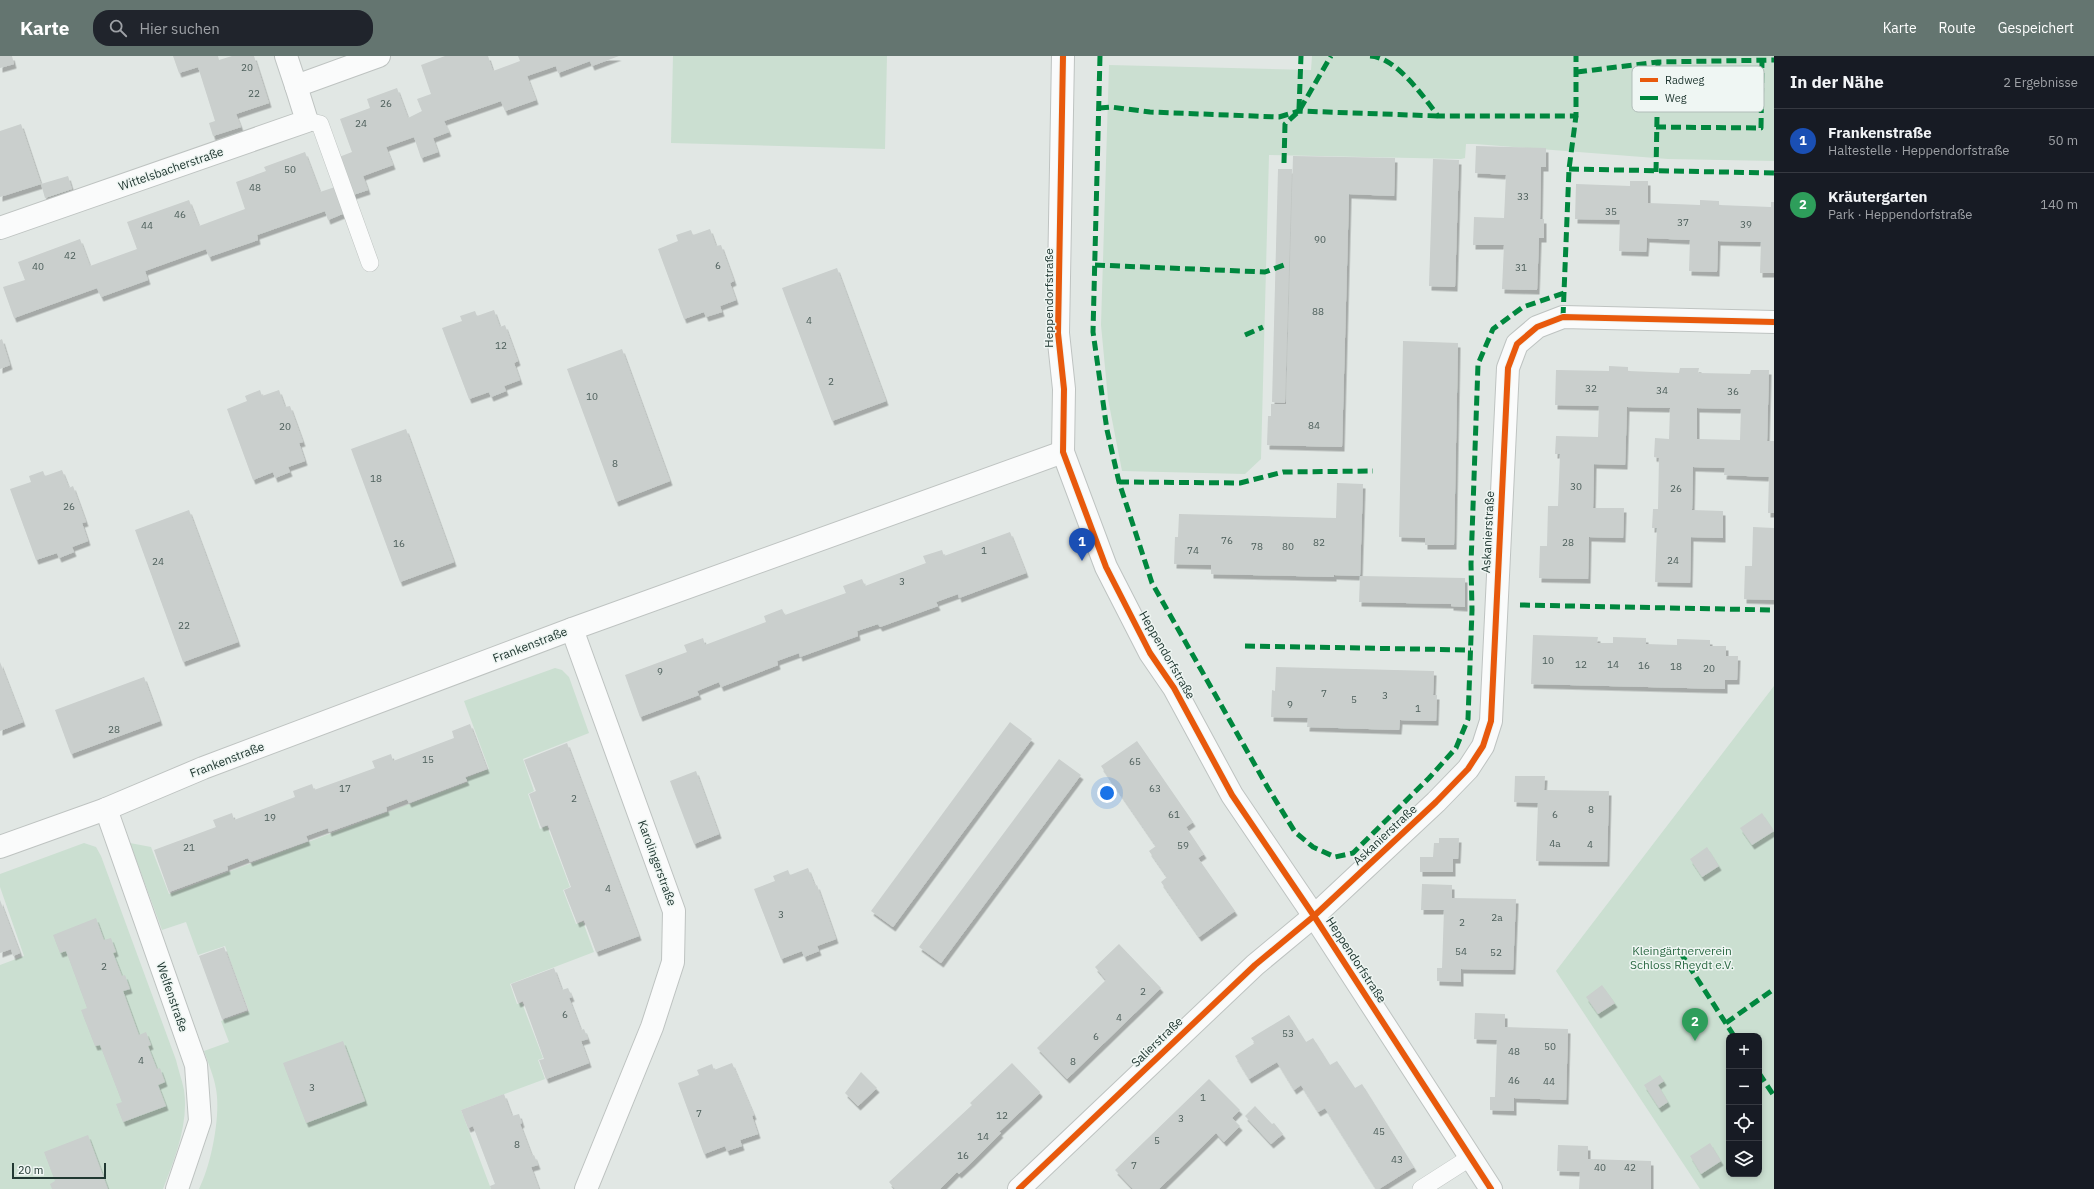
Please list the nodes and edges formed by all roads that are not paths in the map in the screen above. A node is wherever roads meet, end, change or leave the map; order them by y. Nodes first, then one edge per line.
1 (286, 56) edge
2 (379, 56) edge
3 (1063, 56) edge
4 (296, 86) junction
5 (307, 121) junction
6 (0, 228) edge
7 (370, 263) dead end
8 (1774, 322) edge
9 (1063, 452) junction
10 (572, 629) junction
11 (106, 808) junction
12 (0, 847) edge
13 (1314, 916) junction
14 (1471, 1157) junction
15 (177, 1189) edge
16 (586, 1189) edge
17 (1019, 1189) edge
18 (1421, 1189) edge
19 (1491, 1189) edge

1 - 4 street
2 - 4 street
3 - 9 street, Heppendorfstraße
4 - 5 street
5 - 6 street, Wittelsbacherstraße
5 - 7 lane
8 - 13 street, Askanierstraße
9 - 10 street, Frankenstraße
9 - 13 street, Heppendorfstraße
10 - 11 street, Frankenstraße
10 - 16 street, Karolingerstraße
11 - 12 street, Frankenstraße
11 - 15 street, Welfenstraße
13 - 14 street, Heppendorfstraße
13 - 17 street, Salierstraße
14 - 18 lane
14 - 19 street, Heppendorfstraße

